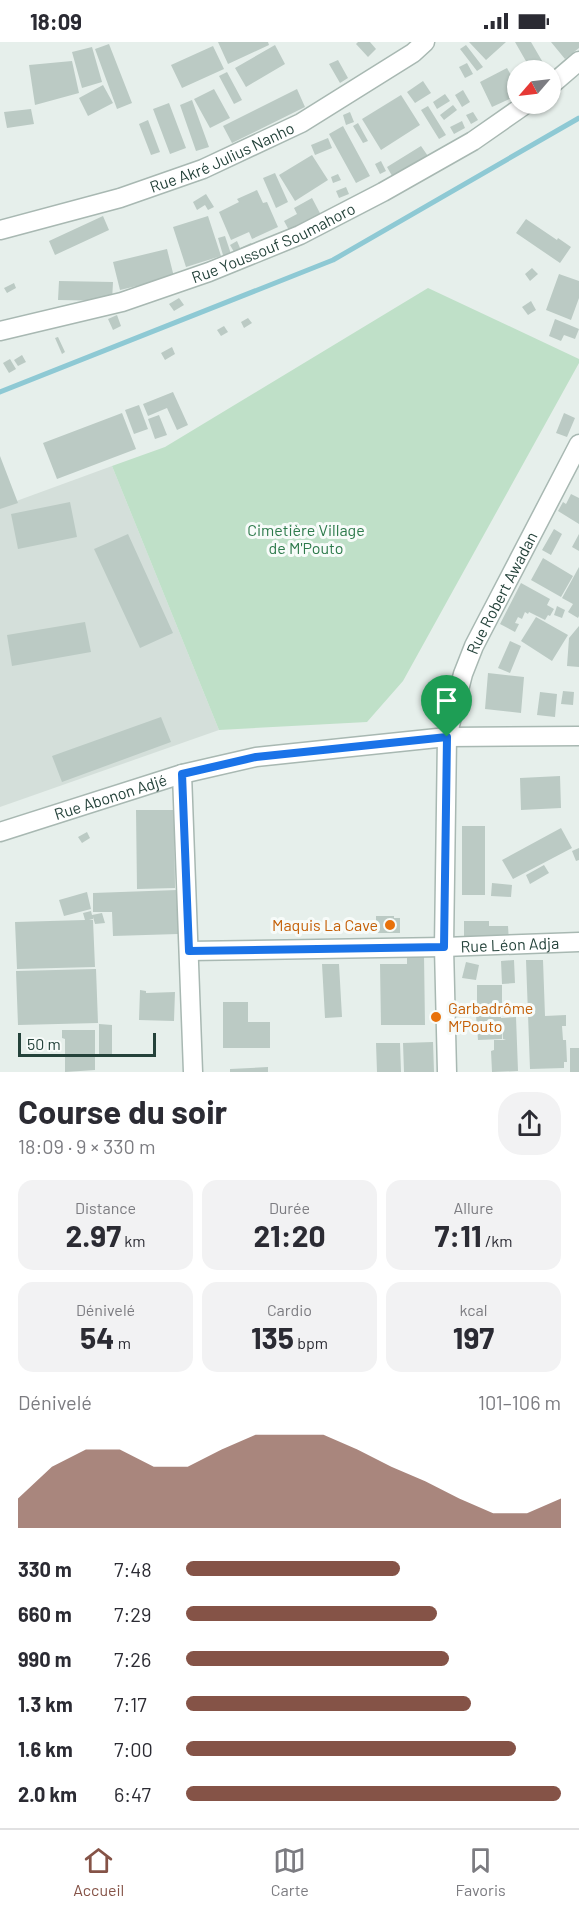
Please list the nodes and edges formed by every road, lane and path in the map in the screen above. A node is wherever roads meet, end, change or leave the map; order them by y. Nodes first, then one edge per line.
1 (425, 42) edge
2 (579, 62) edge
3 (561, 77) edge
4 (512, 114) edge
5 (0, 230) edge
6 (0, 331) edge
7 (579, 444) edge
8 (579, 736) edge
9 (447, 737) junction
10 (182, 774) junction
11 (0, 832) edge
12 (579, 942) edge
13 (444, 947) junction
14 (189, 951) junction
15 (193, 1072) edge
16 (447, 1072) edge

1 - 5 street, Rue Akré Julius Nanho
2 - 3 street
4 - 6 street, Rue Youssouf Soumahoro
7 - 9 street, Rue Robert Awadan
8 - 9 street, Rue Abonon Adjé
9 - 10 street, Rue Abonon Adjé
9 - 13 street, Rue Robert Awadan
10 - 11 street, Rue Abonon Adjé
10 - 14 street
12 - 13 street, Rue Léon Adja
13 - 14 street, Rue Léon Adja
13 - 16 street, Rue Robert Awadan
14 - 15 street

